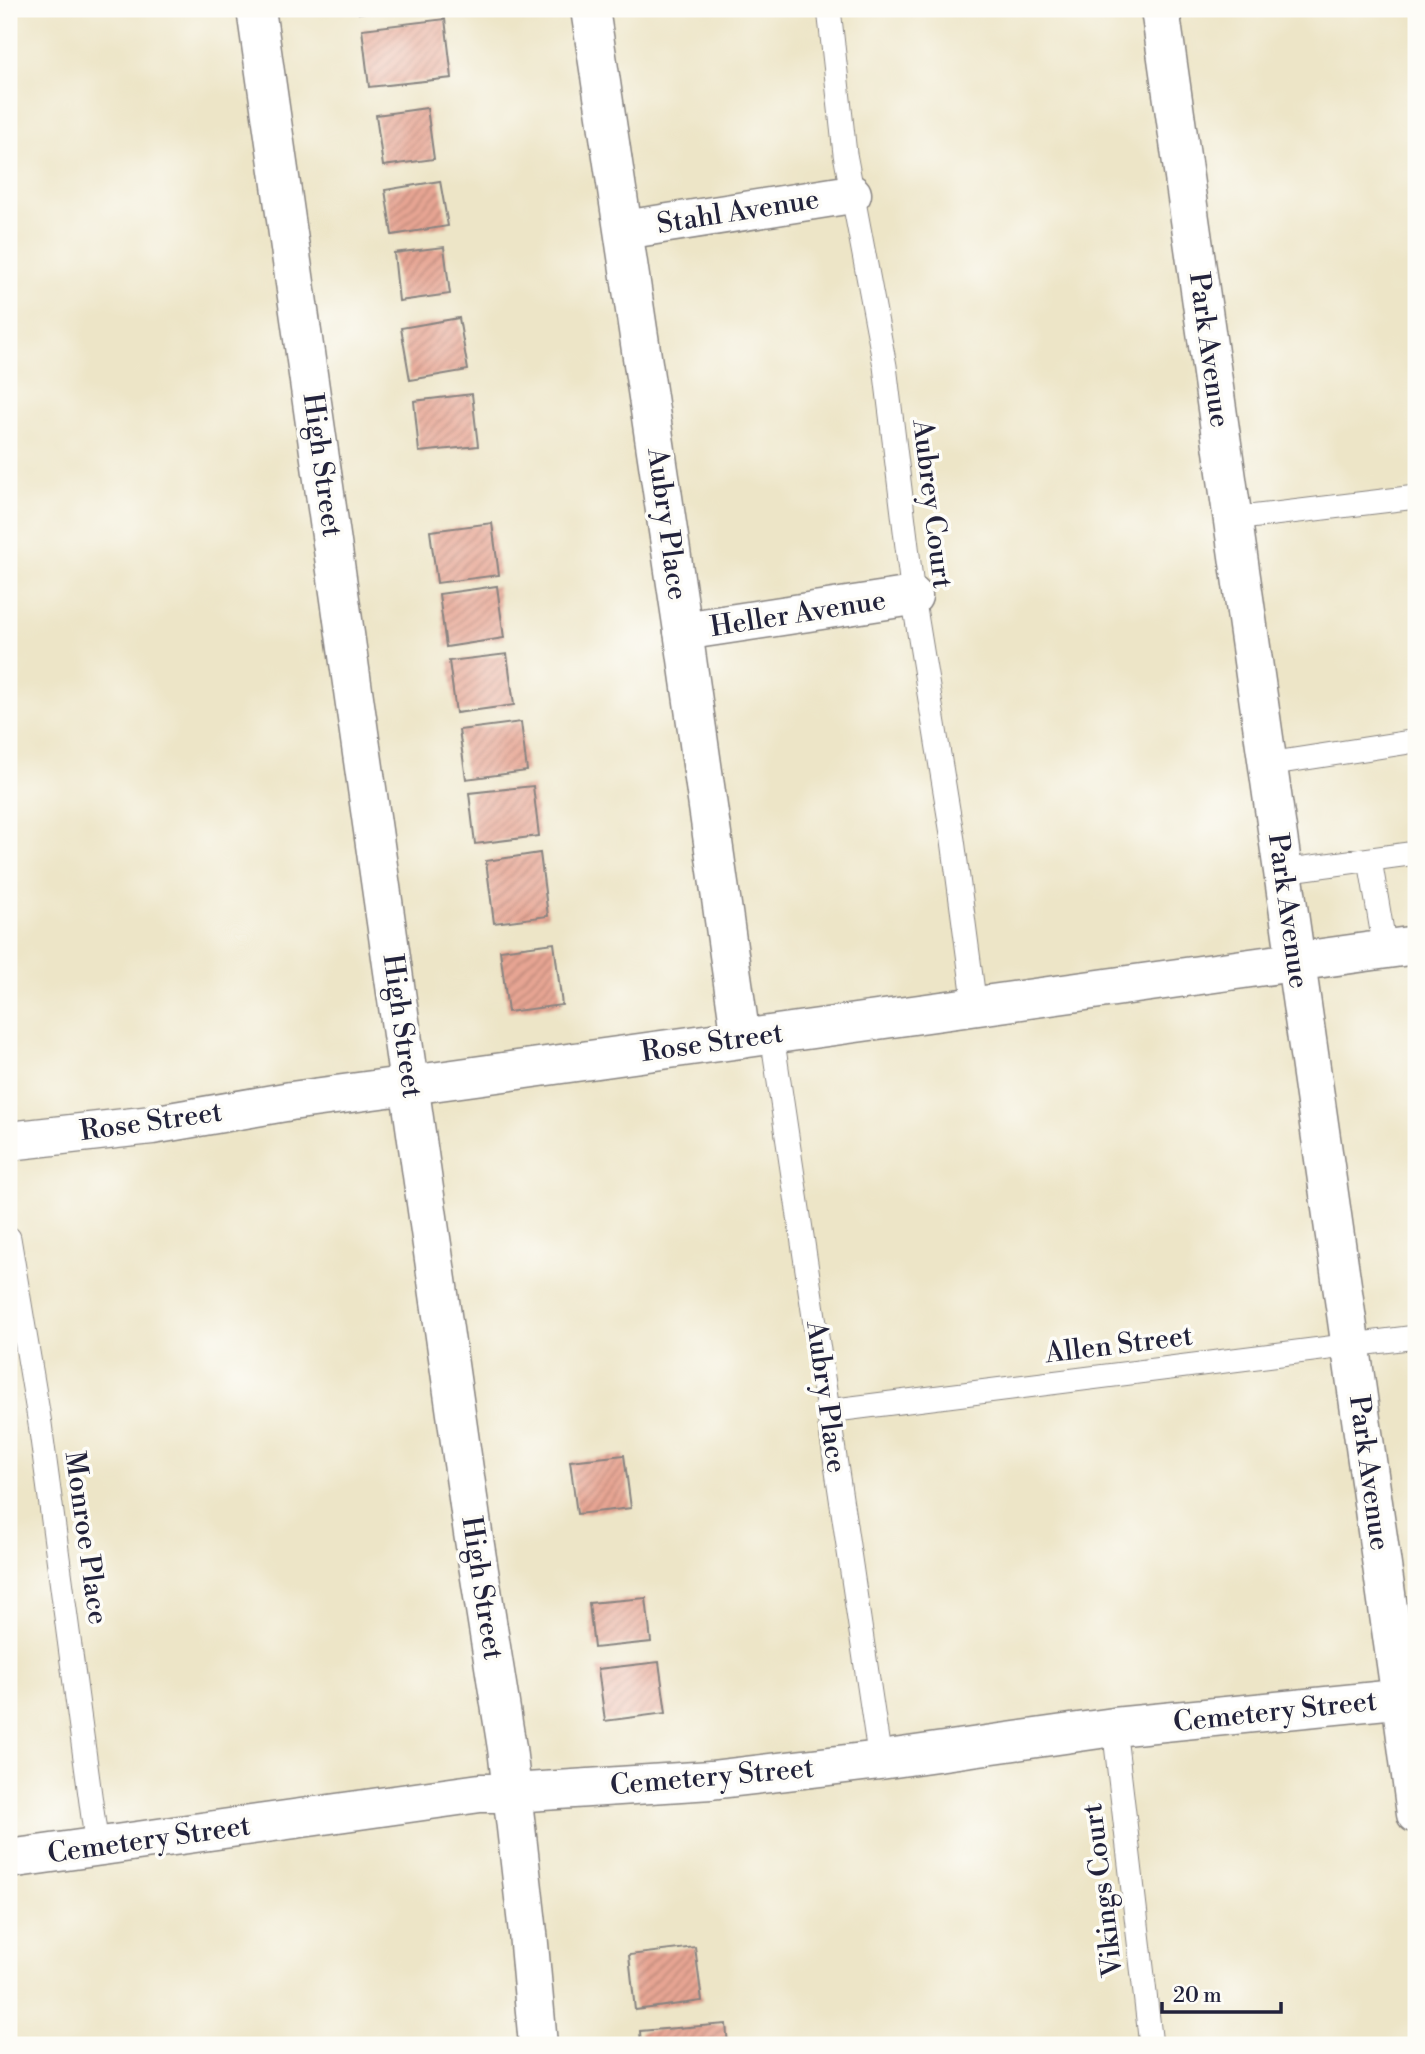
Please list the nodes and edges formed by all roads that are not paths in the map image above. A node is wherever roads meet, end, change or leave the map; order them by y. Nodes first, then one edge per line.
1 (256, 9) edge
2 (590, 9) edge
3 (829, 9) edge
4 (1160, 9) edge
5 (852, 194) junction
6 (624, 230) junction
7 (1416, 497) edge
8 (1233, 519) junction
9 (913, 596) junction
10 (683, 631) junction
11 (1416, 741) edge
12 (1268, 764) junction
13 (1416, 853) edge
14 (1370, 860) junction
15 (1283, 871) junction
16 (1401, 947) edge
17 (1296, 962) junction
18 (975, 1007) junction
19 (756, 1037) junction
20 (410, 1085) junction
21 (9, 1141) edge
22 (9, 1238) edge
23 (1416, 1337) edge
24 (1351, 1346) junction
25 (828, 1411) junction
26 (1409, 1698) edge
27 (1114, 1727) junction
28 (880, 1760) junction
29 (512, 1793) junction
30 (1416, 1814) edge
31 (97, 1847) junction
32 (9, 1859) edge
33 (538, 2045) edge
34 (1151, 2045) edge

1 - 20 street, High Street
2 - 6 street, Aubry Place
3 - 5 lane, Aubrey Court
4 - 8 street, Park Avenue
5 - 6 street, Stahl Avenue
5 - 9 lane, Aubrey Court
6 - 10 street, Aubry Place
7 - 8 lane
8 - 12 street, Park Avenue
9 - 10 street, Heller Avenue
9 - 18 lane, Aubrey Court
10 - 19 street, Aubry Place
11 - 12 lane
12 - 15 street, Park Avenue
13 - 14 lane
14 - 15 lane
14 - 16 lane
15 - 17 street, Park Avenue
16 - 17 street, Rose Street
17 - 18 street, Rose Street
17 - 24 street, Park Avenue
18 - 19 street, Rose Street
19 - 20 street, Rose Street
19 - 25 lane, Aubry Place
20 - 21 street, Rose Street
20 - 29 street, High Street
22 - 31 lane, Monroe Place
23 - 24 lane, Allen Street
24 - 25 lane, Allen Street
24 - 26 street, Park Avenue
25 - 28 lane, Aubry Place
26 - 27 street, Cemetery Street
26 - 30 street, Park Avenue
27 - 28 street, Cemetery Street
27 - 34 lane, Vikings Court
28 - 29 street, Cemetery Street
29 - 31 street, Cemetery Street
29 - 33 street, High Street
31 - 32 street, Cemetery Street

